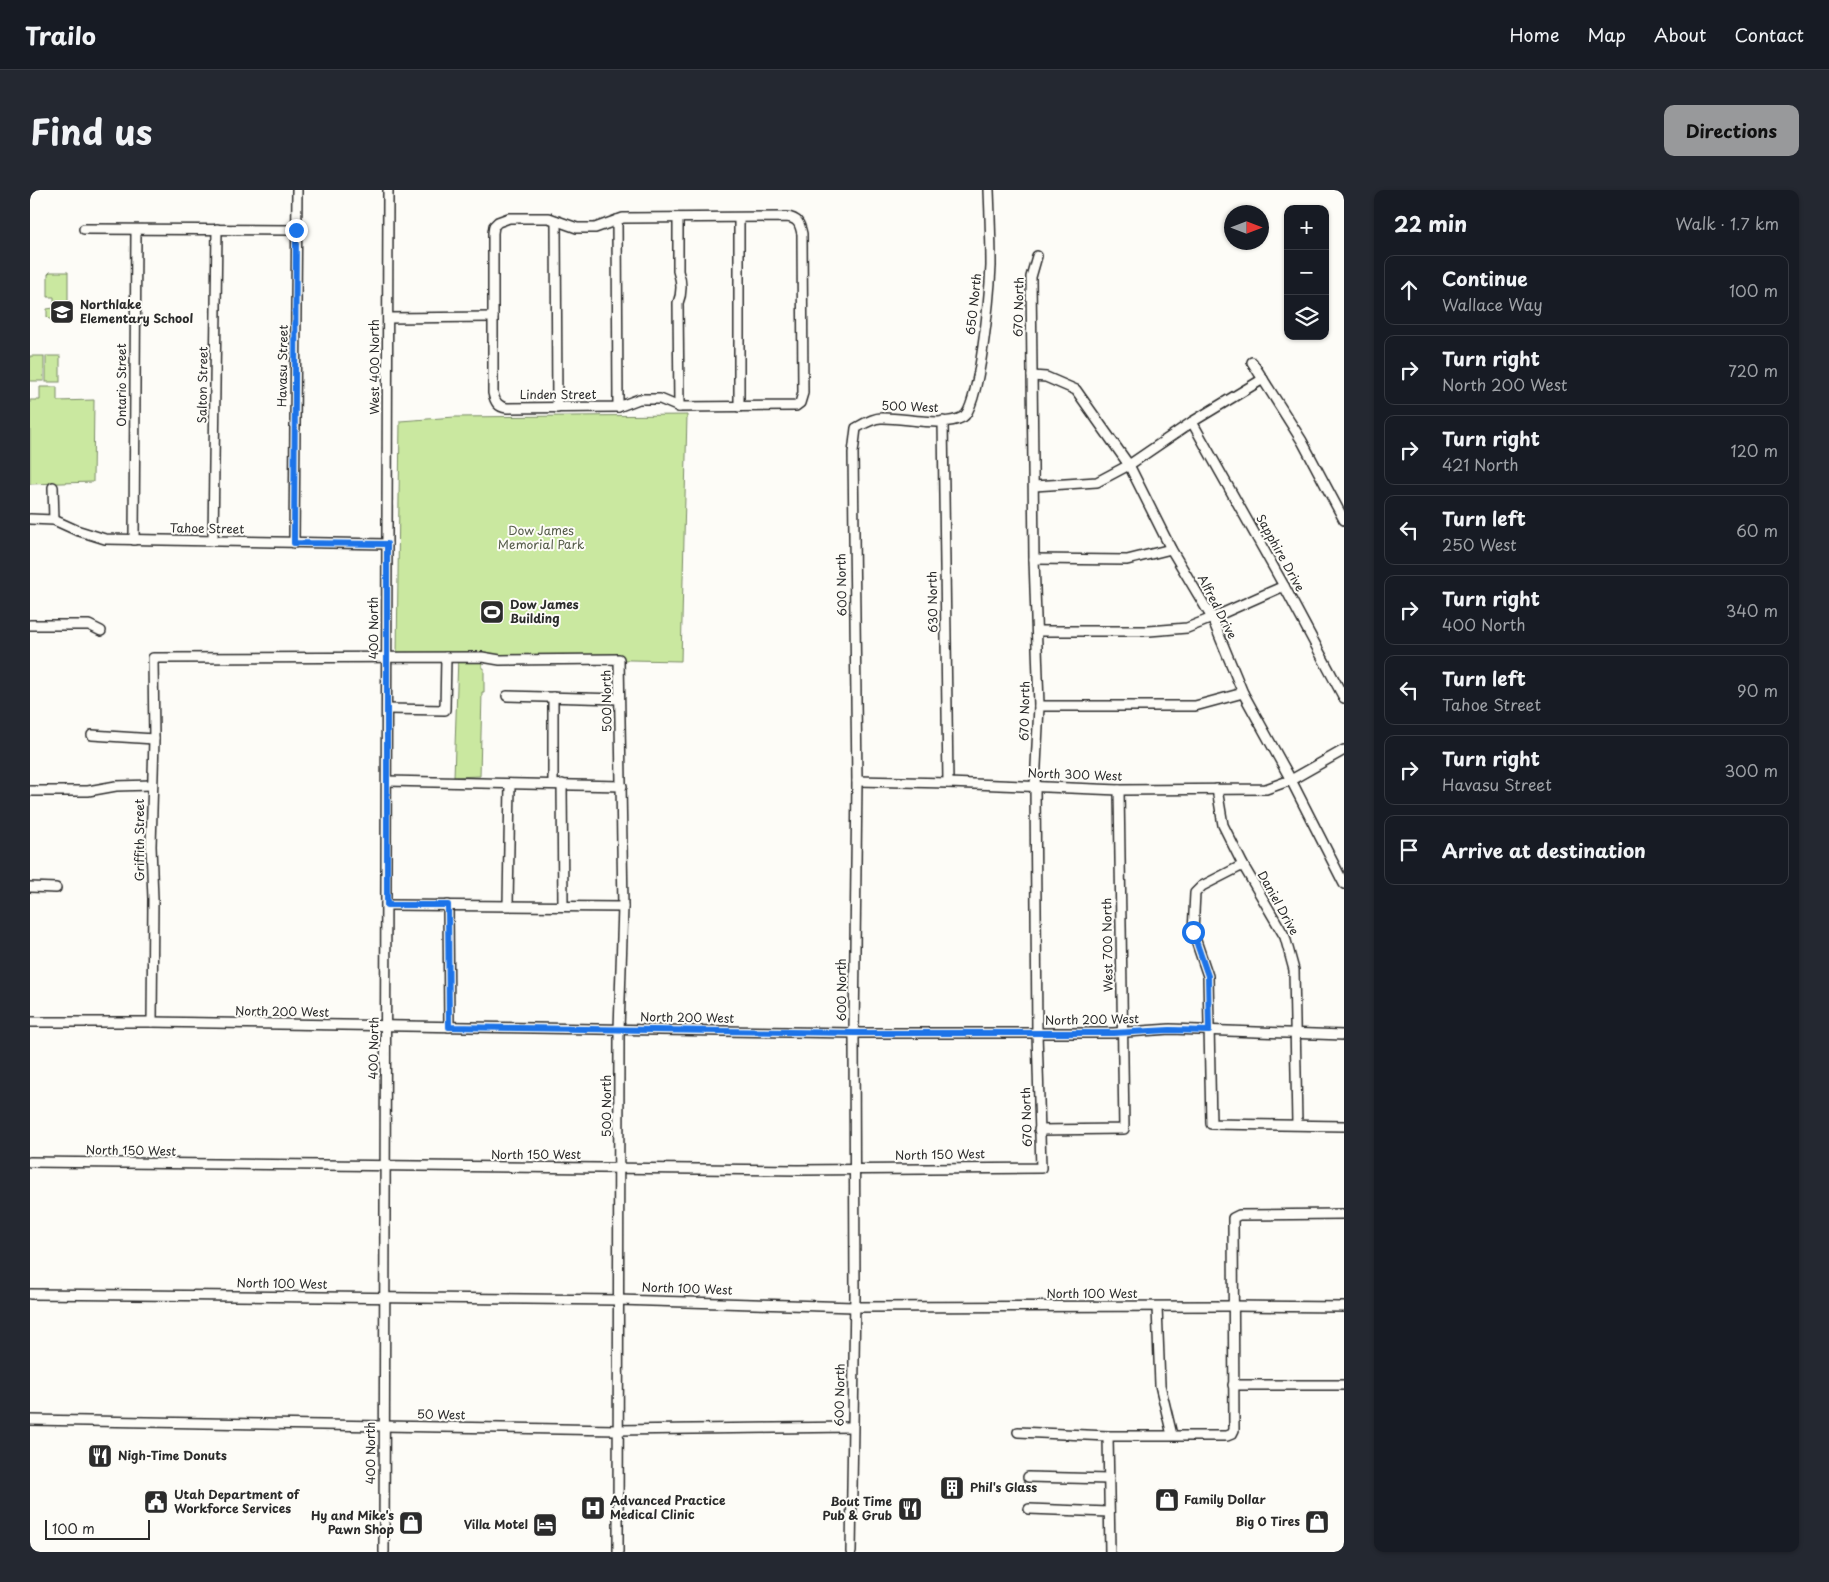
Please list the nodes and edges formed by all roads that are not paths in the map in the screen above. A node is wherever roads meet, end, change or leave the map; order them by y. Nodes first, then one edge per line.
1 (297, 190) edge
2 (388, 190) edge
3 (989, 190) edge
4 (678, 218) junction
5 (739, 218) junction
6 (556, 220) junction
7 (617, 220) junction
8 (84, 229) dead end
9 (217, 229) junction
10 (136, 230) junction
11 (296, 230) junction
12 (1037, 256) dead end
13 (493, 317) junction
14 (388, 318) junction
15 (1252, 362) dead end
16 (1032, 376) junction
17 (1262, 379) junction
18 (679, 407) junction
19 (739, 407) junction
20 (557, 408) junction
21 (618, 408) junction
22 (964, 417) joint
23 (944, 421) junction
24 (1192, 422) junction
25 (856, 428) joint
26 (1129, 465) junction
27 (1034, 486) junction
28 (53, 487) dead end
29 (30, 518) edge
30 (54, 520) junction
31 (1344, 520) edge
32 (134, 540) junction
33 (213, 542) junction
34 (294, 543) junction
35 (387, 544) junction
36 (1171, 549) junction
37 (1034, 559) junction
38 (1284, 586) junction
39 (1212, 618) junction
40 (30, 624) edge
41 (101, 631) dead end
42 (1037, 631) junction
43 (386, 657) junction
44 (446, 657) junction
45 (1243, 693) junction
46 (507, 696) dead end
47 (554, 698) junction
48 (1344, 698) edge
49 (619, 699) junction
50 (1038, 706) junction
51 (387, 709) junction
52 (92, 735) dead end
53 (154, 739) junction
54 (1344, 750) edge
55 (1291, 780) junction
56 (387, 781) junction
57 (857, 782) junction
58 (948, 783) junction
59 (510, 784) junction
60 (558, 784) junction
61 (152, 785) junction
62 (622, 786) junction
63 (1036, 786) junction
64 (1217, 789) junction
65 (1119, 790) junction
66 (30, 791) edge
67 (1243, 865) junction
68 (1344, 884) edge
69 (30, 887) edge
70 (56, 888) dead end
71 (387, 905) junction
72 (448, 905) junction
73 (508, 905) junction
74 (563, 906) junction
75 (622, 907) junction
76 (30, 1022) edge
77 (152, 1022) junction
78 (387, 1027) junction
79 (449, 1027) junction
80 (620, 1030) junction
81 (1209, 1031) junction
82 (1122, 1032) junction
83 (854, 1033) junction
84 (1037, 1033) junction
85 (1295, 1033) junction
86 (1344, 1035) edge
87 (1297, 1124) junction
88 (1344, 1126) edge
89 (1039, 1130) junction
90 (30, 1162) edge
91 (385, 1166) junction
92 (620, 1168) junction
93 (1041, 1168) joint
94 (855, 1169) junction
95 (1344, 1214) edge
96 (30, 1294) edge
97 (384, 1298) junction
98 (618, 1300) junction
99 (1232, 1306) junction
100 (854, 1307) junction
101 (1157, 1307) junction
102 (1344, 1307) edge
103 (1233, 1385) junction
104 (1344, 1385) edge
105 (30, 1420) edge
106 (383, 1427) junction
107 (852, 1427) junction
108 (617, 1430) junction
109 (1018, 1432) dead end
110 (1172, 1435) junction
111 (1108, 1436) junction
112 (1028, 1477) dead end
113 (1109, 1479) junction
114 (1029, 1509) dead end
115 (1109, 1512) junction
116 (384, 1552) edge
117 (618, 1552) edge
118 (851, 1552) edge
119 (1110, 1552) edge

1 - 11 street, Havasu Street
2 - 14 street, West 400 North
3 - 22 street, 650 North
4 - 5 street
4 - 7 street
4 - 18 street
5 - 19 street
5 - 19 street, Linden Street
6 - 7 street
6 - 13 street, Linden Street
6 - 20 street
7 - 21 street
8 - 10 street
9 - 10 street
9 - 11 street
9 - 33 street, Salton Street
10 - 32 street, Ontario Street
11 - 34 street, Havasu Street
12 - 16 street, 670 North
13 - 14 street
13 - 20 street, Linden Street
14 - 35 street, West 400 North
15 - 17 street
16 - 26 street, Alfred Drive
16 - 27 street, 670 North
17 - 24 street
17 - 31 street
18 - 19 street, Linden Street
18 - 21 street, Linden Street
20 - 21 street, Linden Street
22 - 23 street, 500 West
23 - 25 street, 500 West
23 - 58 street, 630 North
24 - 26 street
24 - 38 street, Sapphire Drive
25 - 57 street, 600 North
26 - 27 street
26 - 36 street, Alfred Drive
27 - 37 street, 670 North
28 - 30 street
29 - 30 street, Tahoe Street
30 - 32 street, Tahoe Street
32 - 33 street, Tahoe Street
33 - 34 street, Tahoe Street
34 - 35 street, Tahoe Street
35 - 43 street, 400 North
36 - 37 street
36 - 39 street, Alfred Drive
37 - 42 street, 670 North
38 - 39 street
38 - 48 street, Sapphire Drive
39 - 42 street
39 - 45 street, Alfred Drive
40 - 41 street
42 - 50 street, 670 North
43 - 44 street
43 - 51 street, 400 North
43 - 53 street, Griffith Street
44 - 49 street, 500 North
44 - 51 street
45 - 50 street
45 - 55 street, Alfred Drive
46 - 47 street
47 - 49 street
47 - 60 street
49 - 62 street, 500 North
50 - 63 street, 670 North
51 - 56 street, 400 North
52 - 53 street
53 - 61 street, Griffith Street
54 - 55 street, North 300 West
55 - 64 street, North 300 West
55 - 68 street, Alfred Drive
56 - 59 street
56 - 71 street, 400 North
57 - 58 street, North 300 West
57 - 83 street, 600 North
58 - 63 street, North 300 West
59 - 60 street
59 - 73 street
60 - 62 street
60 - 74 street
61 - 66 street
61 - 77 street, Griffith Street
62 - 75 street, 500 North
63 - 65 street, North 300 West
63 - 84 street, 670 North
64 - 65 street, North 300 West
64 - 67 street, Daniel Drive
65 - 82 street, West 700 North
67 - 81 street
67 - 85 street, Daniel Drive
69 - 70 street
71 - 72 street
71 - 78 street, 400 North
72 - 73 street
72 - 79 street
73 - 74 street
74 - 75 street
75 - 80 street, 500 North
76 - 77 street, North 200 West
77 - 78 street, North 200 West
78 - 79 street, North 200 West
78 - 91 street, 400 North
79 - 80 street, North 200 West
80 - 83 street, North 200 West
80 - 92 street, 500 North
81 - 82 street, North 200 West
81 - 85 street, North 200 West
81 - 87 street
82 - 84 street, North 200 West
82 - 89 street, West 700 North
83 - 84 street, North 200 West
83 - 94 street, 600 North
84 - 89 street, 670 North
85 - 86 street, North 200 West
85 - 87 street, Daniel Drive
87 - 88 street
89 - 93 street, 670 North
90 - 91 street, North 150 West
91 - 92 street, North 150 West
91 - 97 street, 400 North
92 - 94 street, North 150 West
92 - 98 street, 500 North
93 - 94 street, North 150 West
94 - 100 street, 600 North
95 - 99 street
96 - 97 street, North 100 West
97 - 98 street, North 100 West
97 - 106 street, 400 North
98 - 100 street, North 100 West
98 - 108 street, 500 North
99 - 101 street, North 100 West
99 - 102 street, North 100 West
99 - 103 street
100 - 101 street, North 100 West
100 - 107 street, 600 North
101 - 110 street
103 - 104 street
103 - 110 street
105 - 106 street, 50 West
106 - 108 street, 50 West
106 - 116 street, 400 North
107 - 108 street, 50 West
107 - 118 street, 600 North
108 - 117 street, 500 North
109 - 111 street
110 - 111 street
111 - 113 street
112 - 113 street
113 - 115 street
114 - 115 street
115 - 119 street

